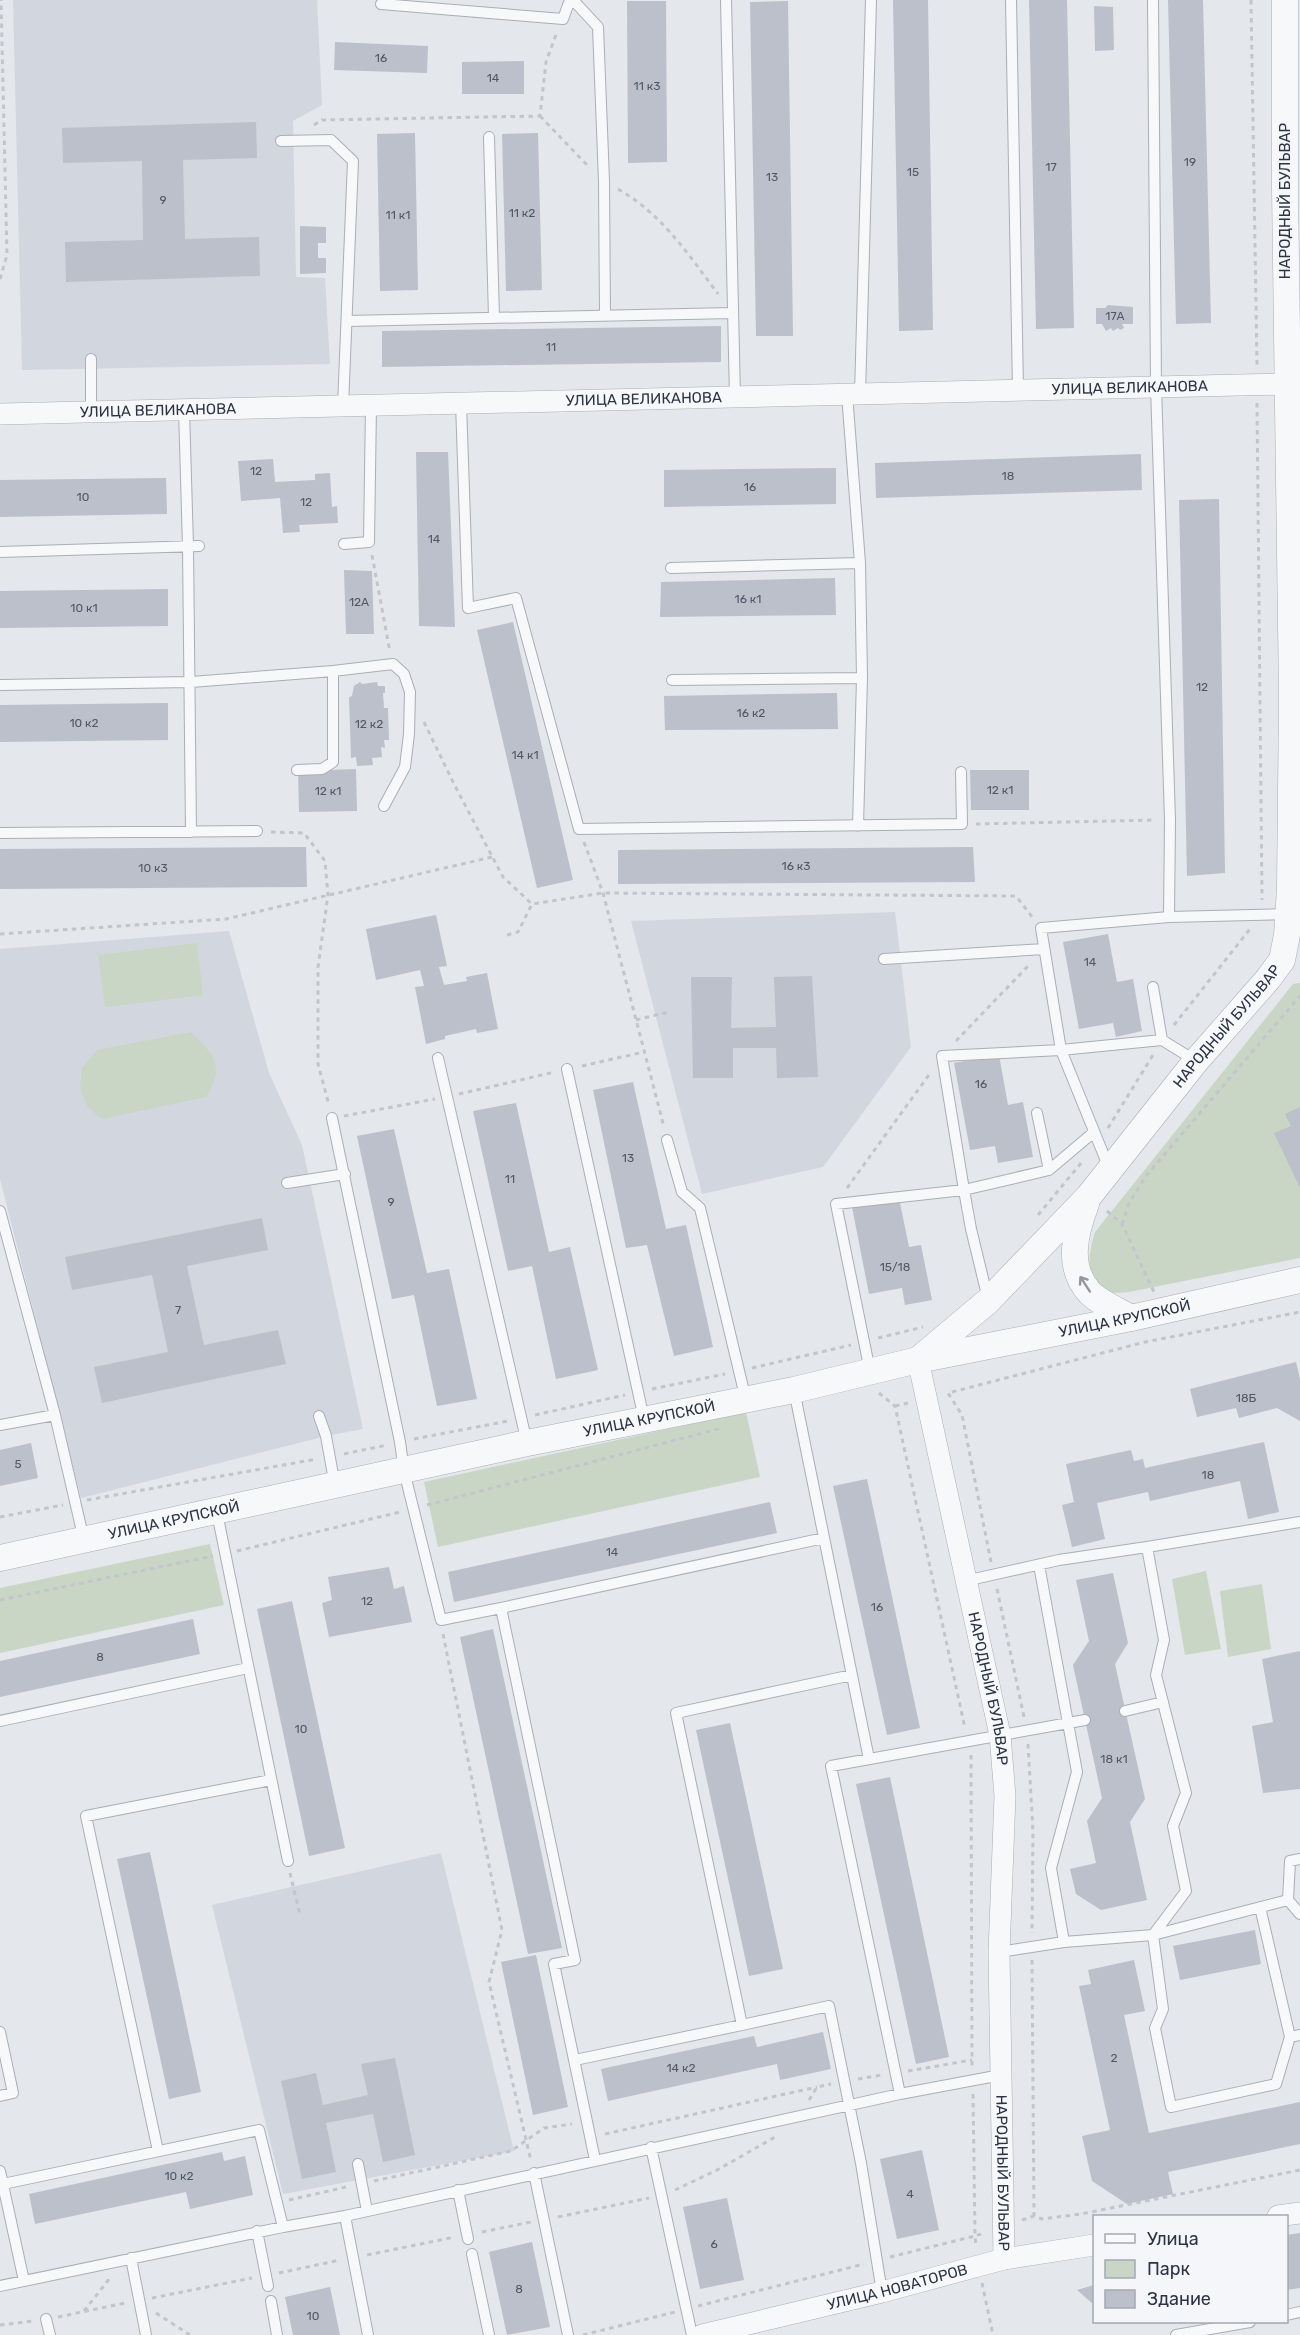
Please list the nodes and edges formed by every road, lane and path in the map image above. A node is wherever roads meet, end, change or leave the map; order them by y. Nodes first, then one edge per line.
1 (1, 0) edge
2 (571, 0) edge
3 (726, 0) edge
4 (871, 0) edge
5 (1011, 0) edge
6 (1153, 0) edge
7 (1251, 0) edge
8 (1284, 0) edge
9 (381, 4) dead end
10 (563, 19) junction
11 (1292, 65) edge
12 (540, 116) junction
13 (489, 137) dead end
14 (287, 141) joint
15 (604, 181) junction
16 (1292, 188) edge
17 (0, 279) edge
18 (733, 313) junction
19 (605, 316) junction
20 (494, 317) junction
21 (347, 321) junction
22 (91, 359) dead end
23 (1257, 384) junction
24 (1287, 384) junction
25 (1156, 387) junction
26 (1018, 390) junction
27 (853, 394) junction
28 (735, 397) junction
29 (460, 403) junction
30 (371, 405) junction
31 (343, 406) junction
32 (184, 410) junction
33 (91, 412) junction
34 (0, 414) edge
35 (1295, 502) edge
36 (369, 542) junction
37 (344, 544) dead end
38 (194, 546) junction
39 (0, 552) edge
40 (860, 563) junction
41 (670, 568) dead end
42 (393, 664) junction
43 (333, 671) junction
44 (862, 678) junction
45 (672, 680) dead end
46 (190, 682) junction
47 (1, 685) edge
48 (410, 692) junction
49 (1296, 698) edge
50 (297, 770) dead end
51 (1295, 771) edge
52 (961, 772) dead end
53 (384, 806) dead end
54 (1170, 820) junction
55 (962, 824) junction
56 (858, 826) junction
57 (579, 828) junction
58 (257, 831) joint
59 (191, 832) junction
60 (0, 833) edge
61 (492, 857) junction
62 (603, 893) junction
63 (328, 895) junction
64 (532, 904) junction
65 (1262, 914) junction
66 (1288, 914) junction
67 (1169, 917) junction
68 (1041, 928) junction
69 (0, 934) edge
70 (507, 935) dead end
71 (1044, 949) junction
72 (884, 959) dead end
73 (1153, 987) dead end
74 (1300, 996) edge
75 (668, 1012) dead end
76 (636, 1020) junction
77 (1162, 1040) junction
78 (1061, 1050) junction
79 (644, 1052) junction
80 (438, 1058) dead end
81 (1196, 1061) junction
82 (567, 1069) junction
83 (446, 1096) junction
84 (1037, 1113) dead end
85 (332, 1118) junction
86 (1094, 1132) junction
87 (667, 1140) joint
88 (1098, 1143) junction
89 (1049, 1170) junction
90 (1110, 1171) junction
91 (345, 1174) junction
92 (1068, 1179) junction
93 (287, 1183) dead end
94 (964, 1190) junction
95 (1089, 1196) junction
96 (0, 1211) edge
97 (1038, 1216) dead end
98 (1122, 1224) junction
99 (1300, 1280) edge
100 (988, 1301) junction
101 (1160, 1312) junction
102 (1131, 1318) junction
103 (924, 1326) dead end
104 (1165, 1338) dead end
105 (1010, 1341) junction
106 (864, 1342) junction
107 (918, 1360) junction
108 (740, 1371) junction
109 (870, 1371) junction
110 (794, 1390) junction
111 (640, 1392) junction
112 (746, 1400) junction
113 (55, 1415) junction
114 (319, 1416) dead end
115 (520, 1418) junction
116 (644, 1419) junction
117 (0, 1425) edge
118 (730, 1426) dead end
119 (400, 1442) junction
120 (527, 1443) junction
121 (329, 1457) junction
122 (404, 1470) junction
123 (335, 1486) junction
124 (76, 1502) junction
125 (414, 1509) junction
126 (217, 1513) junction
127 (0, 1517) edge
128 (1300, 1522) edge
129 (824, 1538) junction
130 (84, 1541) junction
131 (1147, 1547) junction
132 (225, 1554) junction
133 (0, 1558) edge
134 (1039, 1565) junction
135 (965, 1581) junction
136 (0, 1600) edge
137 (501, 1608) junction
138 (441, 1620) junction
139 (248, 1668) junction
140 (852, 1676) junction
141 (1163, 1702) junction
142 (1125, 1711) dead end
143 (1085, 1720) dead end
144 (0, 1721) edge
145 (1068, 1722) junction
146 (1000, 1735) junction
147 (869, 1759) junction
148 (271, 1780) junction
149 (1300, 1859) edge
150 (288, 1861) joint
151 (1288, 1900) junction
152 (1260, 1907) junction
153 (1300, 1914) edge
154 (300, 1915) dead end
155 (1153, 1935) junction
156 (1064, 1942) junction
157 (999, 1952) junction
158 (742, 2025) junction
159 (0, 2032) edge
160 (1295, 2036) edge
161 (574, 2060) junction
162 (1001, 2075) junction
163 (817, 2087) dead end
164 (900, 2094) junction
165 (0, 2096) edge
166 (850, 2104) junction
167 (591, 2137) junction
168 (526, 2139) junction
169 (651, 2147) junction
170 (158, 2151) junction
171 (595, 2160) junction
172 (358, 2164) dead end
173 (0, 2171) edge
174 (534, 2173) junction
175 (3, 2184) junction
176 (363, 2184) junction
177 (458, 2190) junction
178 (277, 2202) junction
179 (367, 2211) junction
180 (345, 2216) junction
181 (283, 2227) junction
182 (257, 2231) junction
183 (975, 2236) dead end
184 (468, 2240) dead end
185 (1093, 2245) edge
186 (472, 2254) dead end
187 (128, 2258) junction
188 (1004, 2259) junction
189 (877, 2260) junction
190 (24, 2281) junction
191 (0, 2286) edge
192 (268, 2286) dead end
193 (882, 2292) junction
194 (139, 2301) junction
195 (271, 2301) dead end
196 (687, 2308) junction
197 (83, 2312) dead end
198 (46, 2319) joint
199 (1244, 2323) edge
200 (0, 2325) edge
201 (615, 2327) junction
202 (50, 2335) edge
203 (146, 2335) edge
204 (190, 2335) edge
205 (277, 2335) edge
206 (368, 2335) edge
207 (489, 2335) edge
208 (568, 2335) edge
209 (583, 2335) edge
210 (617, 2335) edge
211 (692, 2335) edge
212 (702, 2335) edge
213 (1176, 2335) edge

1 - 17 path
2 - 10 lane
2 - 15 lane
3 - 18 lane
4 - 27 lane
5 - 26 lane
6 - 25 lane
7 - 23 path
8 - 11 street, НАРОДНЫЙ БУЛЬВАР
9 - 10 lane
10 - 12 path
11 - 16 street, НАРОДНЫЙ БУЛЬВАР
12 - 14 path
12 - 15 path
13 - 20 lane
14 - 21 lane
15 - 18 path
15 - 19 lane
16 - 24 street, НАРОДНЫЙ БУЛЬВАР
18 - 19 lane
18 - 28 lane
19 - 20 lane
20 - 21 lane
21 - 31 lane
22 - 33 lane
23 - 24 street, УЛИЦА ВЕЛИКАНОВА
23 - 25 street, УЛИЦА ВЕЛИКАНОВА
23 - 65 path
24 - 35 street, НАРОДНЫЙ БУЛЬВАР
25 - 26 street, УЛИЦА ВЕЛИКАНОВА
25 - 54 lane
26 - 27 street, УЛИЦА ВЕЛИКАНОВА
27 - 28 street, УЛИЦА ВЕЛИКАНОВА
27 - 40 lane
28 - 29 street, УЛИЦА ВЕЛИКАНОВА
29 - 30 street, УЛИЦА ВЕЛИКАНОВА
29 - 57 lane
30 - 31 street, УЛИЦА ВЕЛИКАНОВА
30 - 36 lane
31 - 32 street, УЛИЦА ВЕЛИКАНОВА
32 - 33 street, УЛИЦА ВЕЛИКАНОВА
32 - 38 lane
33 - 34 street, УЛИЦА ВЕЛИКАНОВА
35 - 49 street, НАРОДНЫЙ БУЛЬВАР
36 - 37 lane
36 - 42 path
38 - 39 lane
38 - 46 lane
40 - 41 lane
40 - 44 lane
42 - 43 lane
42 - 48 lane
43 - 46 lane
43 - 50 lane
44 - 45 lane
44 - 56 lane
46 - 47 lane
46 - 59 lane
48 - 53 lane
48 - 61 path
49 - 51 street, НАРОДНЫЙ БУЛЬВАР
51 - 66 street, НАРОДНЫЙ БУЛЬВАР
52 - 55 lane
54 - 55 path
54 - 67 lane
55 - 56 lane
56 - 57 lane
57 - 62 path
58 - 59 lane
58 - 63 path
59 - 60 lane
61 - 63 path
61 - 64 path
62 - 64 path
62 - 68 path
62 - 76 path
63 - 69 path
63 - 85 path
64 - 70 path
65 - 66 lane
65 - 67 lane
65 - 77 path
66 - 81 street, НАРОДНЫЙ БУЛЬВАР
67 - 68 lane
68 - 71 lane
71 - 72 lane
71 - 78 lane
73 - 77 lane
74 - 98 path
75 - 76 path
76 - 79 path
77 - 78 lane
77 - 81 lane
77 - 88 path
78 - 86 lane
78 - 94 lane
79 - 82 path
79 - 87 path
80 - 83 lane
81 - 90 street, НАРОДНЫЙ БУЛЬВАР
82 - 83 path
82 - 111 lane
83 - 85 path
83 - 115 lane
84 - 89 lane
85 - 91 lane
86 - 88 lane
86 - 89 lane
87 - 108 lane
88 - 90 lane
88 - 92 path
89 - 94 lane
90 - 95 street, НАРОДНЫЙ БУЛЬВАР
91 - 93 lane
91 - 119 lane
92 - 95 path
92 - 97 path
94 - 100 lane
94 - 106 lane
95 - 98 path
95 - 100 street, НАРОДНЫЙ БУЛЬВАР
102 -> 95 street, НАРОДНЫЙ БУЛЬВАР
96 - 113 lane
98 - 101 path
99 - 101 street, УЛИЦА КРУПСКОЙ
100 - 105 street
100 - 107 street, НАРОДНЫЙ БУЛЬВАР
101 - 102 street, УЛИЦА КРУПСКОЙ
101 - 104 path
102 - 105 street, УЛИЦА КРУПСКОЙ
103 - 106 path
105 - 107 street, УЛИЦА КРУПСКОЙ
106 - 108 path
106 - 109 lane
107 - 109 street, УЛИЦА КРУПСКОЙ
107 - 135 street, НАРОДНЫЙ БУЛЬВАР
108 - 111 path
108 - 112 lane
109 - 110 street, УЛИЦА КРУПСКОЙ
110 - 112 street, УЛИЦА КРУПСКОЙ
110 - 129 lane
111 - 115 path
111 - 116 lane
112 - 116 street, УЛИЦА КРУПСКОЙ
113 - 117 lane
113 - 124 lane
114 - 121 lane
115 - 119 path
115 - 120 lane
116 - 120 street, УЛИЦА КРУПСКОЙ
118 - 125 path
119 - 121 path
119 - 122 lane
120 - 122 street, УЛИЦА КРУПСКОЙ
121 - 123 lane
121 - 124 path
122 - 123 street, УЛИЦА КРУПСКОЙ
122 - 125 lane
123 - 126 street, УЛИЦА КРУПСКОЙ
124 - 127 path
124 - 130 lane
125 - 132 path
125 - 138 lane
126 - 130 street, УЛИЦА КРУПСКОЙ
126 - 132 lane
128 - 131 lane
129 - 137 lane
129 - 140 lane
130 - 133 street, УЛИЦА КРУПСКОЙ
131 - 134 lane
131 - 141 lane
132 - 136 path
132 - 139 lane
134 - 135 lane
134 - 145 lane
135 - 146 street, НАРОДНЫЙ БУЛЬВАР
137 - 138 lane
137 - 161 lane
138 - 168 path
139 - 144 lane
139 - 148 lane
140 - 147 lane
140 - 158 lane
141 - 142 lane
141 - 155 lane
143 - 145 lane
145 - 146 lane
145 - 156 lane
146 - 147 lane
146 - 157 street, НАРОДНЫЙ БУЛЬВАР
147 - 164 lane
148 - 150 lane
148 - 170 lane
149 - 151 lane
150 - 154 path
151 - 152 lane
151 - 153 lane
152 - 155 lane
152 - 160 lane
155 - 156 lane
155 - 160 lane
156 - 157 lane
157 - 162 street, НАРОДНЫЙ БУЛЬВАР
158 - 161 lane
158 - 166 lane
159 - 165 lane
161 - 167 lane
162 - 164 lane
162 - 188 street, НАРОДНЫЙ БУЛЬВАР
163 - 167 path
164 - 166 lane
166 - 169 lane
166 - 189 lane
167 - 168 path
167 - 171 lane
168 - 174 path
168 - 176 path
169 - 171 lane
169 - 196 lane
170 - 175 lane
170 - 178 lane
171 - 174 lane
172 - 176 lane
173 - 175 lane
174 - 177 lane
174 - 208 lane
175 - 190 lane
176 - 178 path
176 - 179 lane
177 - 179 lane
177 - 184 lane
178 - 181 lane
179 - 180 lane
180 - 181 lane
180 - 206 lane
181 - 182 lane
182 - 187 lane
182 - 192 lane
183 - 189 path
185 - 188 street, УЛИЦА НОВАТОРОВ
186 - 207 lane
187 - 190 lane
187 - 194 lane
187 - 197 path
188 - 193 street, УЛИЦА НОВАТОРОВ
189 - 193 lane
189 - 196 path
190 - 191 lane
193 - 212 street, УЛИЦА НОВАТОРОВ
194 - 203 lane
194 - 204 path
195 - 205 lane
196 - 201 path
196 - 211 lane
198 - 200 path
198 - 202 lane
199 - 213 lane
201 - 209 path
201 - 210 path

